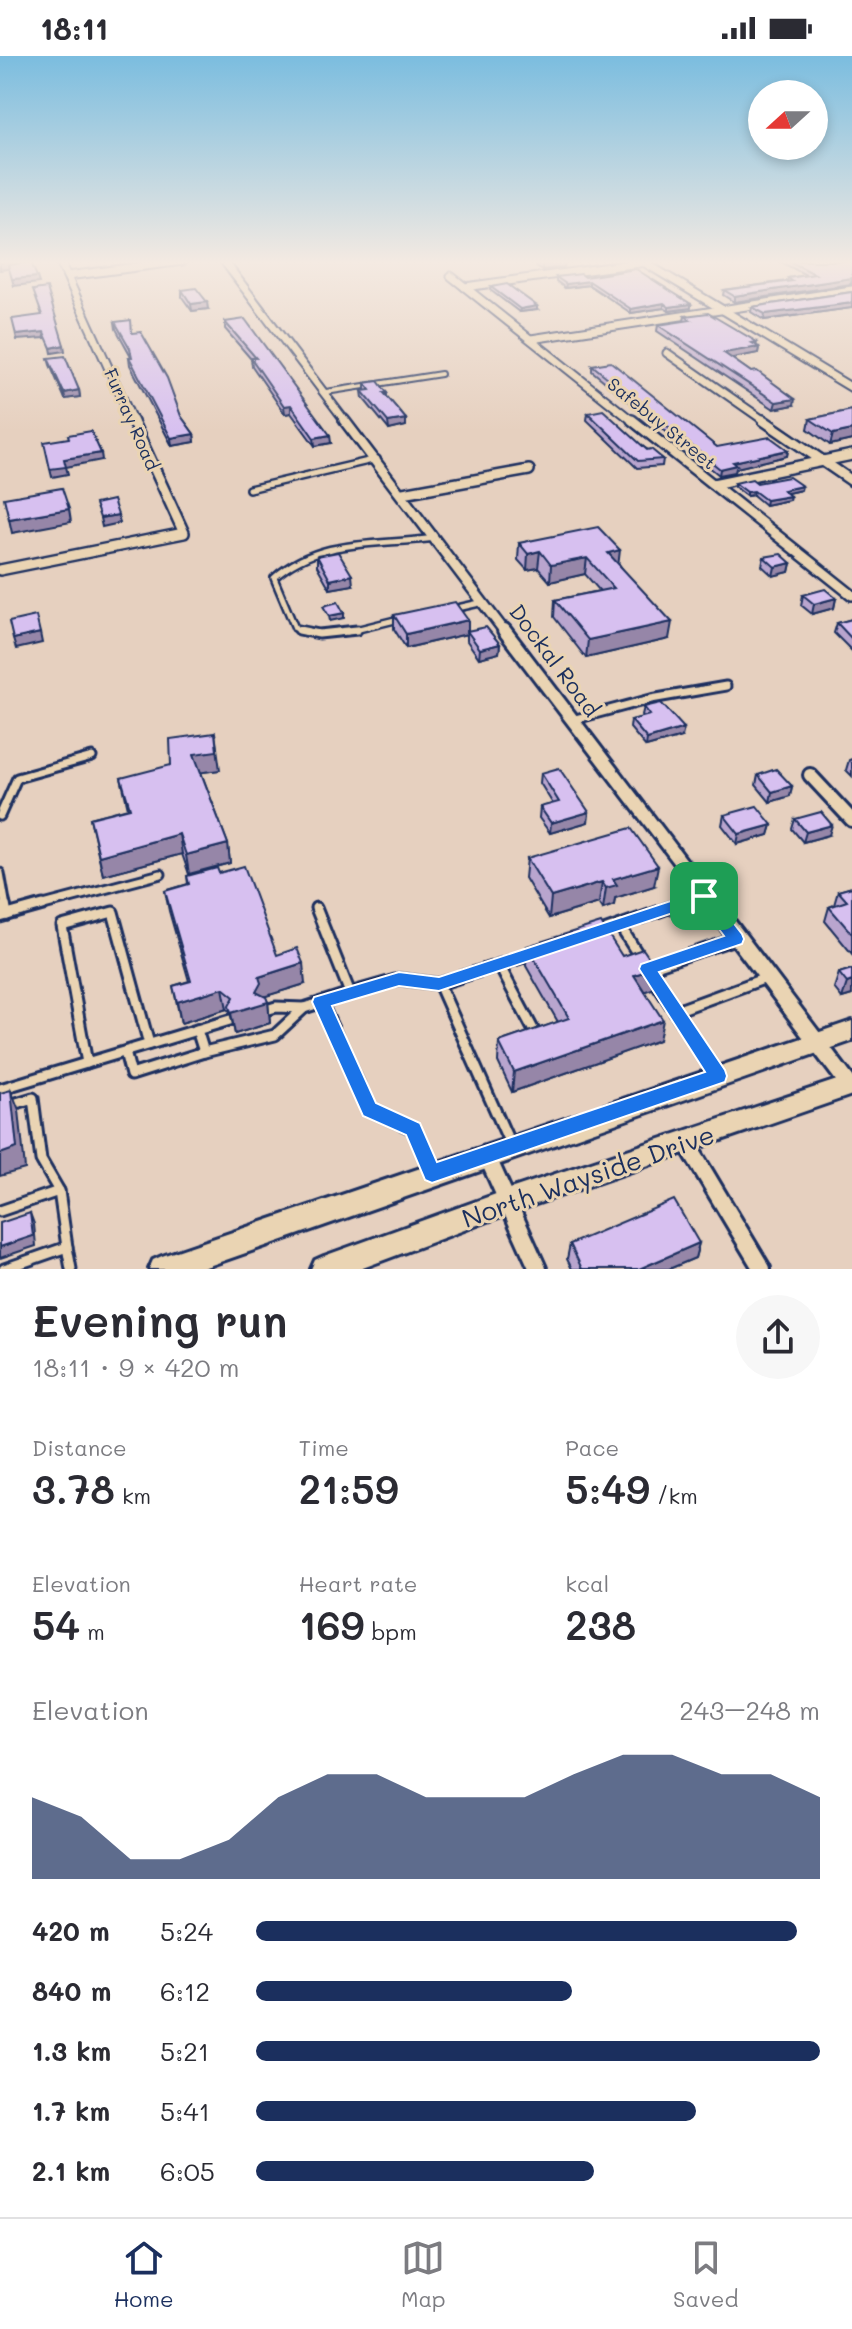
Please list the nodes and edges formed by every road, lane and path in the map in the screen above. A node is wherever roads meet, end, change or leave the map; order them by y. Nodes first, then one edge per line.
1 (86, 318) edge
2 (268, 318) edge
3 (504, 318) edge
4 (671, 318) edge
5 (734, 318) edge
6 (531, 339) junction
7 (667, 353) dead end
8 (441, 374) dead end
9 (852, 388) edge
10 (326, 392) junction
11 (852, 455) edge
12 (377, 459) junction
13 (823, 461) junction
14 (529, 470) dead end
15 (852, 481) edge
16 (713, 484) junction
17 (249, 489) dead end
18 (403, 493) junction
19 (437, 538) junction
20 (0, 570) edge
21 (852, 595) edge
22 (484, 602) junction
23 (438, 612) edge
24 (409, 617) edge
25 (726, 686) dead end
26 (572, 720) junction
27 (92, 757) dead end
28 (810, 775) dead end
29 (0, 816) edge
30 (852, 820) edge
31 (0, 873) edge
32 (161, 874) dead end
33 (704, 896) junction
34 (316, 908) dead end
35 (3, 916) edge
36 (620, 926) junction
37 (590, 936) edge
38 (736, 939) junction
39 (544, 950) edge
40 (499, 965) junction
41 (647, 969) junction
42 (766, 978) junction
43 (439, 984) junction
44 (350, 993) junction
45 (321, 1002) junction
46 (304, 1008) junction
47 (266, 1010) edge
48 (676, 1011) junction
49 (230, 1020) edge
50 (197, 1030) junction
51 (852, 1031) edge
52 (535, 1033) edge
53 (818, 1042) junction
54 (149, 1044) junction
55 (125, 1052) junction
56 (204, 1052) junction
57 (87, 1063) junction
58 (718, 1076) junction
59 (851, 1086) edge
60 (0, 1089) edge
61 (0, 1108) edge
62 (686, 1142) junction
63 (511, 1146) junction
64 (487, 1155) junction
65 (432, 1174) junction
66 (59, 1191) junction
67 (507, 1202) junction
68 (0, 1211) edge
69 (67, 1247) junction
70 (4, 1269) edge
71 (71, 1269) edge
72 (162, 1269) edge
73 (324, 1269) edge
74 (538, 1269) edge
75 (762, 1269) edge

1 - 20 street, Furray Road
2 - 10 street, Dockal Road
3 - 6 street, Safebuy Street
4 - 6 street
5 - 9 street
6 - 16 street, Safebuy Street
7 - 13 street
8 - 10 lane
10 - 12 street, Dockal Road
11 - 13 street
12 - 17 lane
12 - 18 street, Dockal Road
13 - 15 street
13 - 16 street
14 - 18 street
16 - 21 street, Safebuy Street
18 - 19 street, Dockal Road
19 - 22 street, Dockal Road
19 - 24 lane
22 - 23 lane
22 - 26 street, Dockal Road
25 - 26 lane
26 - 33 street, Dockal Road
27 - 29 lane
28 - 30 street
31 - 35 lane
32 - 35 lane
33 - 36 lane
33 - 38 street, Dockal Road
34 - 44 lane
36 - 37 lane
36 - 41 lane
38 - 41 lane
38 - 42 street, Dockal Road
39 - 40 lane
40 - 43 lane
40 - 52 lane
41 - 48 lane
42 - 48 lane
42 - 53 street, Dockal Road
43 - 44 lane
43 - 63 lane
44 - 45 lane
45 - 46 lane
45 - 65 lane
46 - 47 lane
46 - 56 lane
48 - 58 lane
49 - 50 lane
50 - 54 lane
50 - 56 lane
51 - 53 main road
53 - 58 main road
53 - 59 street, Dockal Road
54 - 55 lane
54 - 57 lane
55 - 56 lane
55 - 57 lane
57 - 60 lane
58 - 63 main road
59 - 62 main road, North Wayside Drive
61 - 66 lane
62 - 67 main road, North Wayside Drive
62 - 75 street
63 - 64 main road
64 - 65 main road
64 - 67 street
65 - 72 main road
66 - 68 lane
66 - 69 lane
67 - 73 main road, North Wayside Drive
67 - 74 street
69 - 70 lane
69 - 71 lane

